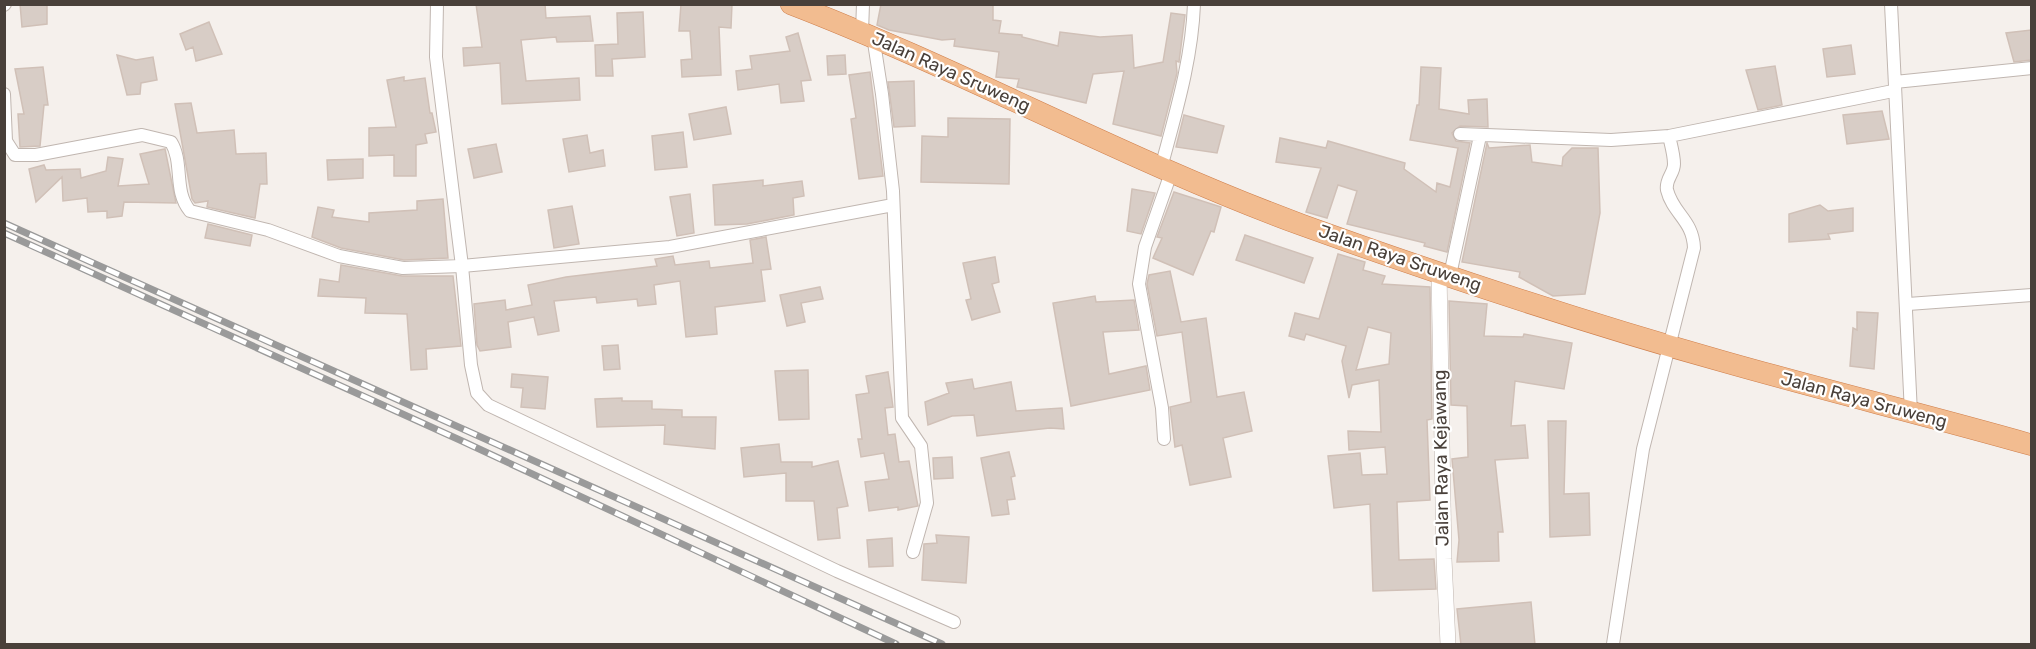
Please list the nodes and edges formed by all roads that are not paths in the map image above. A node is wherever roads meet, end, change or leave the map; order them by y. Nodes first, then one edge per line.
1 (437, 4) edge
2 (791, 4) edge
3 (863, 4) edge
4 (1194, 4) edge
5 (1891, 4) edge
6 (867, 34) junction
7 (2031, 68) edge
8 (1894, 87) junction
9 (4, 94) edge
10 (1460, 134) dead end
11 (1480, 136) junction
12 (1669, 136) junction
13 (1166, 171) junction
14 (893, 205) junction
15 (462, 266) junction
16 (1444, 273) junction
17 (2031, 295) edge
18 (1908, 304) junction
19 (1668, 345) junction
20 (1911, 413) junction
21 (1164, 439) dead end
22 (2031, 446) edge
23 (913, 552) dead end
24 (954, 622) dead end
25 (1448, 645) edge
26 (1613, 645) edge

1 - 15 street
2 - 6 highway, Jalan Raya Sruweng
3 - 6 street
4 - 13 street
5 - 8 street
6 - 13 highway, Jalan Raya Sruweng
6 - 14 street
7 - 8 street
8 - 12 street
8 - 18 street
9 - 15 street
10 - 11 street
11 - 12 street
11 - 16 street
12 - 19 street
13 - 16 highway, Jalan Raya Sruweng
13 - 21 street
14 - 15 street
14 - 23 street
15 - 24 street
16 - 19 highway, Jalan Raya Sruweng
16 - 25 street, Jalan Raya Kejawang
17 - 18 street
18 - 20 street
19 - 20 highway, Jalan Raya Sruweng
19 - 26 street
20 - 22 highway, Jalan Raya Sruweng

